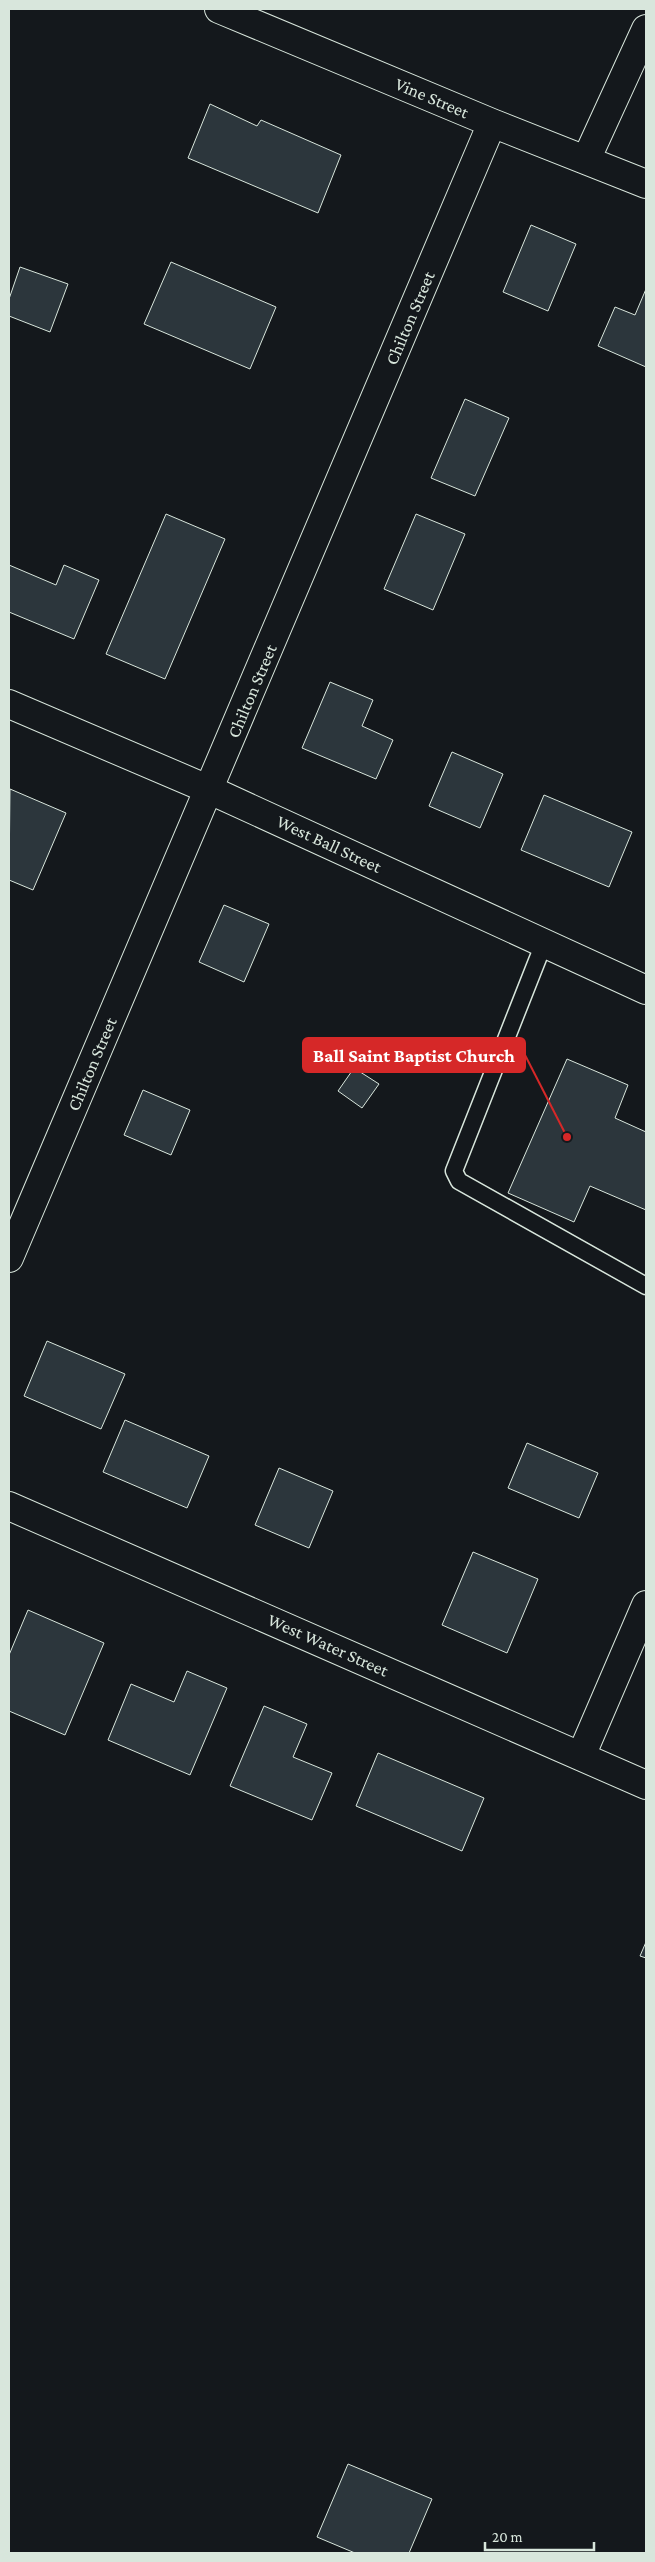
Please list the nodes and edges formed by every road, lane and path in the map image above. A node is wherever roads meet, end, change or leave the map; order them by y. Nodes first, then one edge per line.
1 (219, 9) edge
2 (646, 29) edge
3 (492, 123) junction
4 (586, 160) junction
5 (646, 184) edge
6 (9, 704) edge
7 (210, 790) junction
8 (544, 943) junction
9 (646, 990) edge
10 (9, 1258) edge
11 (646, 1286) edge
12 (9, 1506) edge
13 (646, 1605) edge
14 (581, 1756) junction
15 (646, 1785) edge

1 - 3 street, Vine Street
2 - 4 street
3 - 4 street, Vine Street
3 - 7 street, Chilton Street
4 - 5 street, Vine Street
6 - 7 street, West Ball Street
7 - 8 street, West Ball Street
7 - 10 street, Chilton Street
8 - 9 street, West Ball Street
8 - 11 lane
12 - 14 street, West Water Street
13 - 14 street
14 - 15 street, West Water Street

